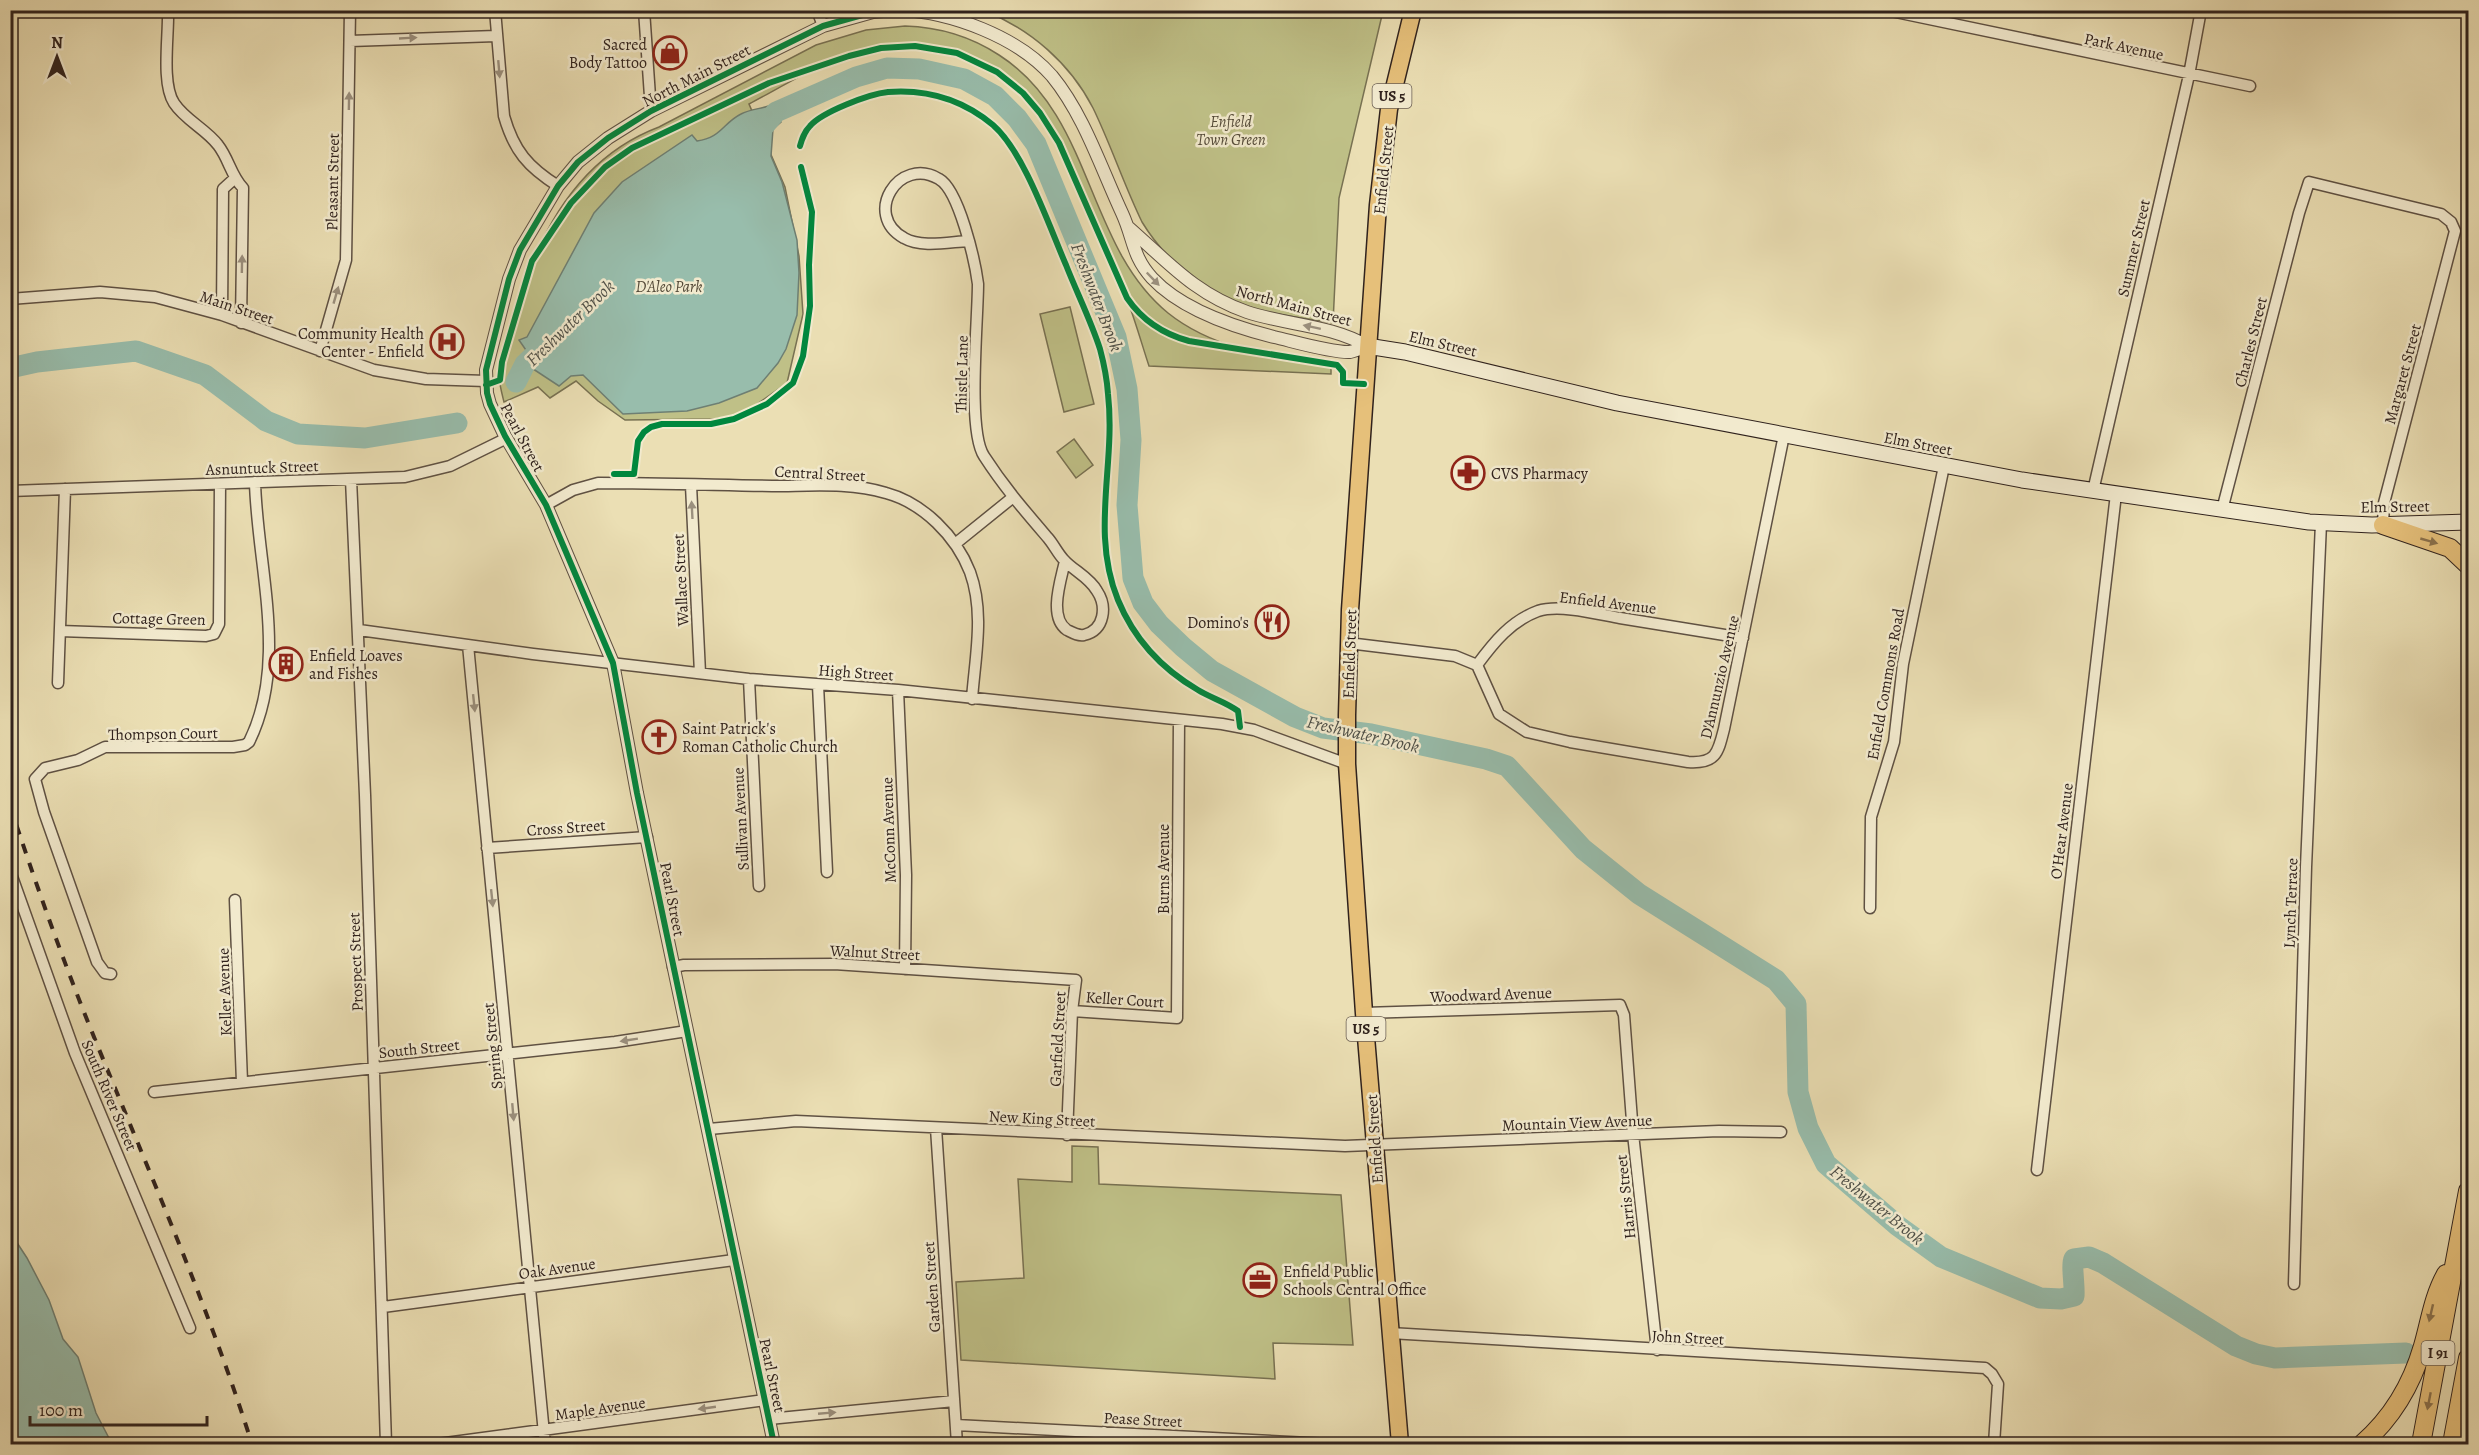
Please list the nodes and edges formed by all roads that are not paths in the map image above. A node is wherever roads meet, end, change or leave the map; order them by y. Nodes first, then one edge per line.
1 (168, 10) edge
2 (350, 10) edge
3 (495, 10) edge
4 (644, 10) edge
5 (817, 10) edge
6 (892, 10) edge
7 (901, 10) edge
8 (1413, 10) edge
9 (1886, 10) edge
10 (2201, 10) edge
11 (823, 26) junction
12 (496, 36) junction
13 (350, 41) junction
14 (2189, 75) junction
15 (2250, 86) dead end
16 (651, 111) junction
17 (234, 179) junction
18 (558, 186) junction
19 (1128, 227) junction
20 (2455, 231) joint
21 (968, 241) junction
22 (10, 299) edge
23 (222, 315) junction
24 (241, 322) junction
25 (1367, 346) junction
26 (320, 351) junction
27 (486, 381) junction
28 (1784, 435) junction
29 (507, 438) junction
30 (1944, 466) junction
31 (351, 479) junction
32 (255, 482) junction
33 (219, 484) junction
34 (691, 485) junction
35 (64, 489) junction
36 (10, 491) edge
37 (2092, 491) junction
38 (2116, 494) junction
39 (1012, 498) junction
40 (546, 505) junction
41 (2222, 510) junction
42 (2469, 522) edge
43 (2321, 523) junction
44 (2383, 525) junction
45 (955, 544) junction
46 (1065, 561) junction
47 (2469, 565) edge
48 (359, 630) junction
49 (60, 631) junction
50 (1743, 638) junction
51 (1348, 643) junction
52 (468, 645) junction
53 (614, 663) junction
54 (1477, 665) junction
55 (700, 673) junction
56 (749, 679) junction
57 (58, 683) dead end
58 (818, 685) junction
59 (898, 690) junction
60 (972, 699) junction
61 (1179, 720) junction
62 (1347, 764) junction
63 (647, 837) junction
64 (487, 848) junction
65 (10, 871) edge
66 (827, 872) dead end
67 (759, 886) dead end
68 (236, 900) dead end
69 (1870, 908) dead end
70 (673, 967) junction
71 (905, 969) junction
72 (111, 974) dead end
73 (1076, 980) joint
74 (1620, 1005) joint
75 (1072, 1011) junction
76 (1364, 1013) junction
77 (1177, 1018) joint
78 (687, 1031) junction
79 (507, 1054) junction
80 (373, 1068) junction
81 (242, 1082) junction
82 (154, 1092) dead end
83 (936, 1128) junction
84 (709, 1129) junction
85 (1781, 1132) dead end
86 (1633, 1134) junction
87 (1067, 1135) junction
88 (1374, 1145) junction
89 (2037, 1170) dead end
90 (2469, 1191) edge
91 (734, 1260) junction
92 (2456, 1261) junction
93 (2294, 1284) dead end
94 (530, 1288) junction
95 (383, 1306) junction
96 (190, 1328) dead end
97 (1390, 1333) junction
98 (1657, 1350) junction
99 (2469, 1358) edge
100 (765, 1400) junction
101 (954, 1401) junction
102 (769, 1419) junction
103 (956, 1425) junction
104 (544, 1431) junction
105 (1104, 1432) junction
106 (386, 1444) edge
107 (438, 1444) edge
108 (545, 1444) edge
109 (774, 1444) edge
110 (957, 1444) edge
111 (1105, 1444) edge
112 (1329, 1444) edge
113 (1400, 1444) edge
114 (1994, 1444) edge
115 (2362, 1444) edge
116 (2421, 1444) edge
117 (2452, 1444) edge

1 - 17 street
2 - 13 street, Pleasant Street
3 - 12 street
4 - 16 street
5 - 11 street
6 - 11 street, North Main Street
7 - 19 street, North Main Street
8 - 25 main road, Enfield Street / US 5
9 - 14 street, Park Avenue
10 - 14 street, Summer Street
11 - 16 street, North Main Street
13 -> 12 street
12 -> 18 street
26 -> 13 street, Pleasant Street
14 - 15 street, Park Avenue
14 - 37 street, Summer Street
16 - 18 street, North Main Street
17 - 23 street
24 -> 17 street
18 - 27 street, North Main Street
25 -> 19 street, North Main Street
19 -> 25 street, North Main Street
20 - 41 street, Charles Street
20 - 44 street, Margaret Street
21 - 21 street, Thistle Lane
21 - 39 street, Thistle Lane
22 - 23 street, Main Street
23 - 24 street, Main Street
24 - 26 street, Main Street
25 - 28 main road, Elm Street
25 - 51 main road, Enfield Street / US 5
26 - 27 street, Main Street
27 - 29 street, Pearl Street
28 - 30 main road, Elm Street
28 - 50 street, D'Annunzio Avenue
29 - 31 street, Asnuntuck Street
29 - 40 street, Pearl Street
30 - 37 main road, Elm Street
30 - 69 street, Enfield Commons Road
31 - 32 street, Asnuntuck Street
31 - 48 street, Prospect Street
32 - 33 street, Asnuntuck Street
32 - 72 street, Thompson Court
33 - 35 street, Asnuntuck Street
33 - 49 street, Cottage Green
34 - 40 street, Central Street
34 - 45 street, Central Street
55 -> 34 street, Wallace Street
35 - 36 street, Asnuntuck Street
35 - 49 street
37 - 38 main road, Elm Street
38 - 41 main road, Elm Street
38 - 89 street, O'Hear Avenue
39 - 45 street
39 - 46 street, Thistle Lane
40 - 53 street, Pearl Street
41 - 43 main road, Elm Street
42 - 44 main road, Elm Street
43 - 44 main road, Elm Street
43 - 93 street, Lynch Terrace
44 -> 47 highway
45 - 60 street, Central Street
46 - 46 street, Thistle Lane
48 - 52 street, High Street
48 - 80 street, Prospect Street
49 - 57 street
50 - 54 street, Enfield Avenue
50 - 54 street, D'Annunzio Avenue
51 - 54 street
51 - 62 main road, Enfield Street / US 5
52 - 53 street, High Street
52 -> 64 street, Spring Street
53 - 55 street, High Street
53 - 63 street, Pearl Street
55 - 56 street, High Street
56 - 58 street, High Street
56 - 67 street, Sullivan Avenue
58 - 59 street, High Street
58 - 66 street
59 - 60 street, High Street
59 - 71 street, McConn Avenue
60 - 61 street, High Street
61 - 62 street, High Street
61 - 77 street, Burns Avenue
62 - 76 main road, Enfield Street / US 5
63 - 64 street, Cross Street
63 - 70 street, Pearl Street
64 -> 79 street, Spring Street
65 - 96 street, South River Street
68 - 81 street, Keller Avenue
70 - 71 street, Walnut Street
70 - 78 street, Pearl Street
71 - 73 street, Walnut Street
73 - 75 street, Garfield Street
74 - 76 street, Woodward Avenue
74 - 86 street, Harris Street
75 - 77 street, Keller Court
75 - 87 street, Garfield Street
76 - 88 main road, Enfield Street / US 5
78 -> 79 street, South Street
78 - 84 street, Pearl Street
79 - 80 street, South Street
79 -> 94 street, Spring Street
80 - 81 street, South Street
80 - 95 street, Prospect Street
81 - 82 street, South Street
83 - 84 street, New King Street
83 - 87 street, New King Street
83 - 101 street, Garden Street
84 - 91 street, Pearl Street
85 - 86 street, Mountain View Avenue
86 - 88 street, Mountain View Avenue
86 - 98 street, Harris Street
87 - 88 street, New King Street
88 - 97 main road, Enfield Street / US 5
90 - 92 highway, I 91
91 - 94 street, Oak Avenue
91 - 100 street, Pearl Street
92 -> 115 highway
92 -> 116 highway, I 91
94 - 95 street, Oak Avenue
94 - 104 street, Spring Street
95 - 106 street, Prospect Street
97 - 98 street, John Street
97 - 113 main road, Enfield Street / US 5
98 - 114 street, John Street
99 - 117 highway, I 91
100 - 102 street, Pearl Street
100 -> 104 street, Maple Avenue
102 -> 101 street
101 - 103 street, Garden Street
102 - 109 street, Pearl Street
103 - 105 street, Pease Street
103 - 110 street, Garden Street
104 - 107 street, Maple Avenue
104 - 108 street, Spring Street
105 - 111 street
105 - 112 street, Pease Street

